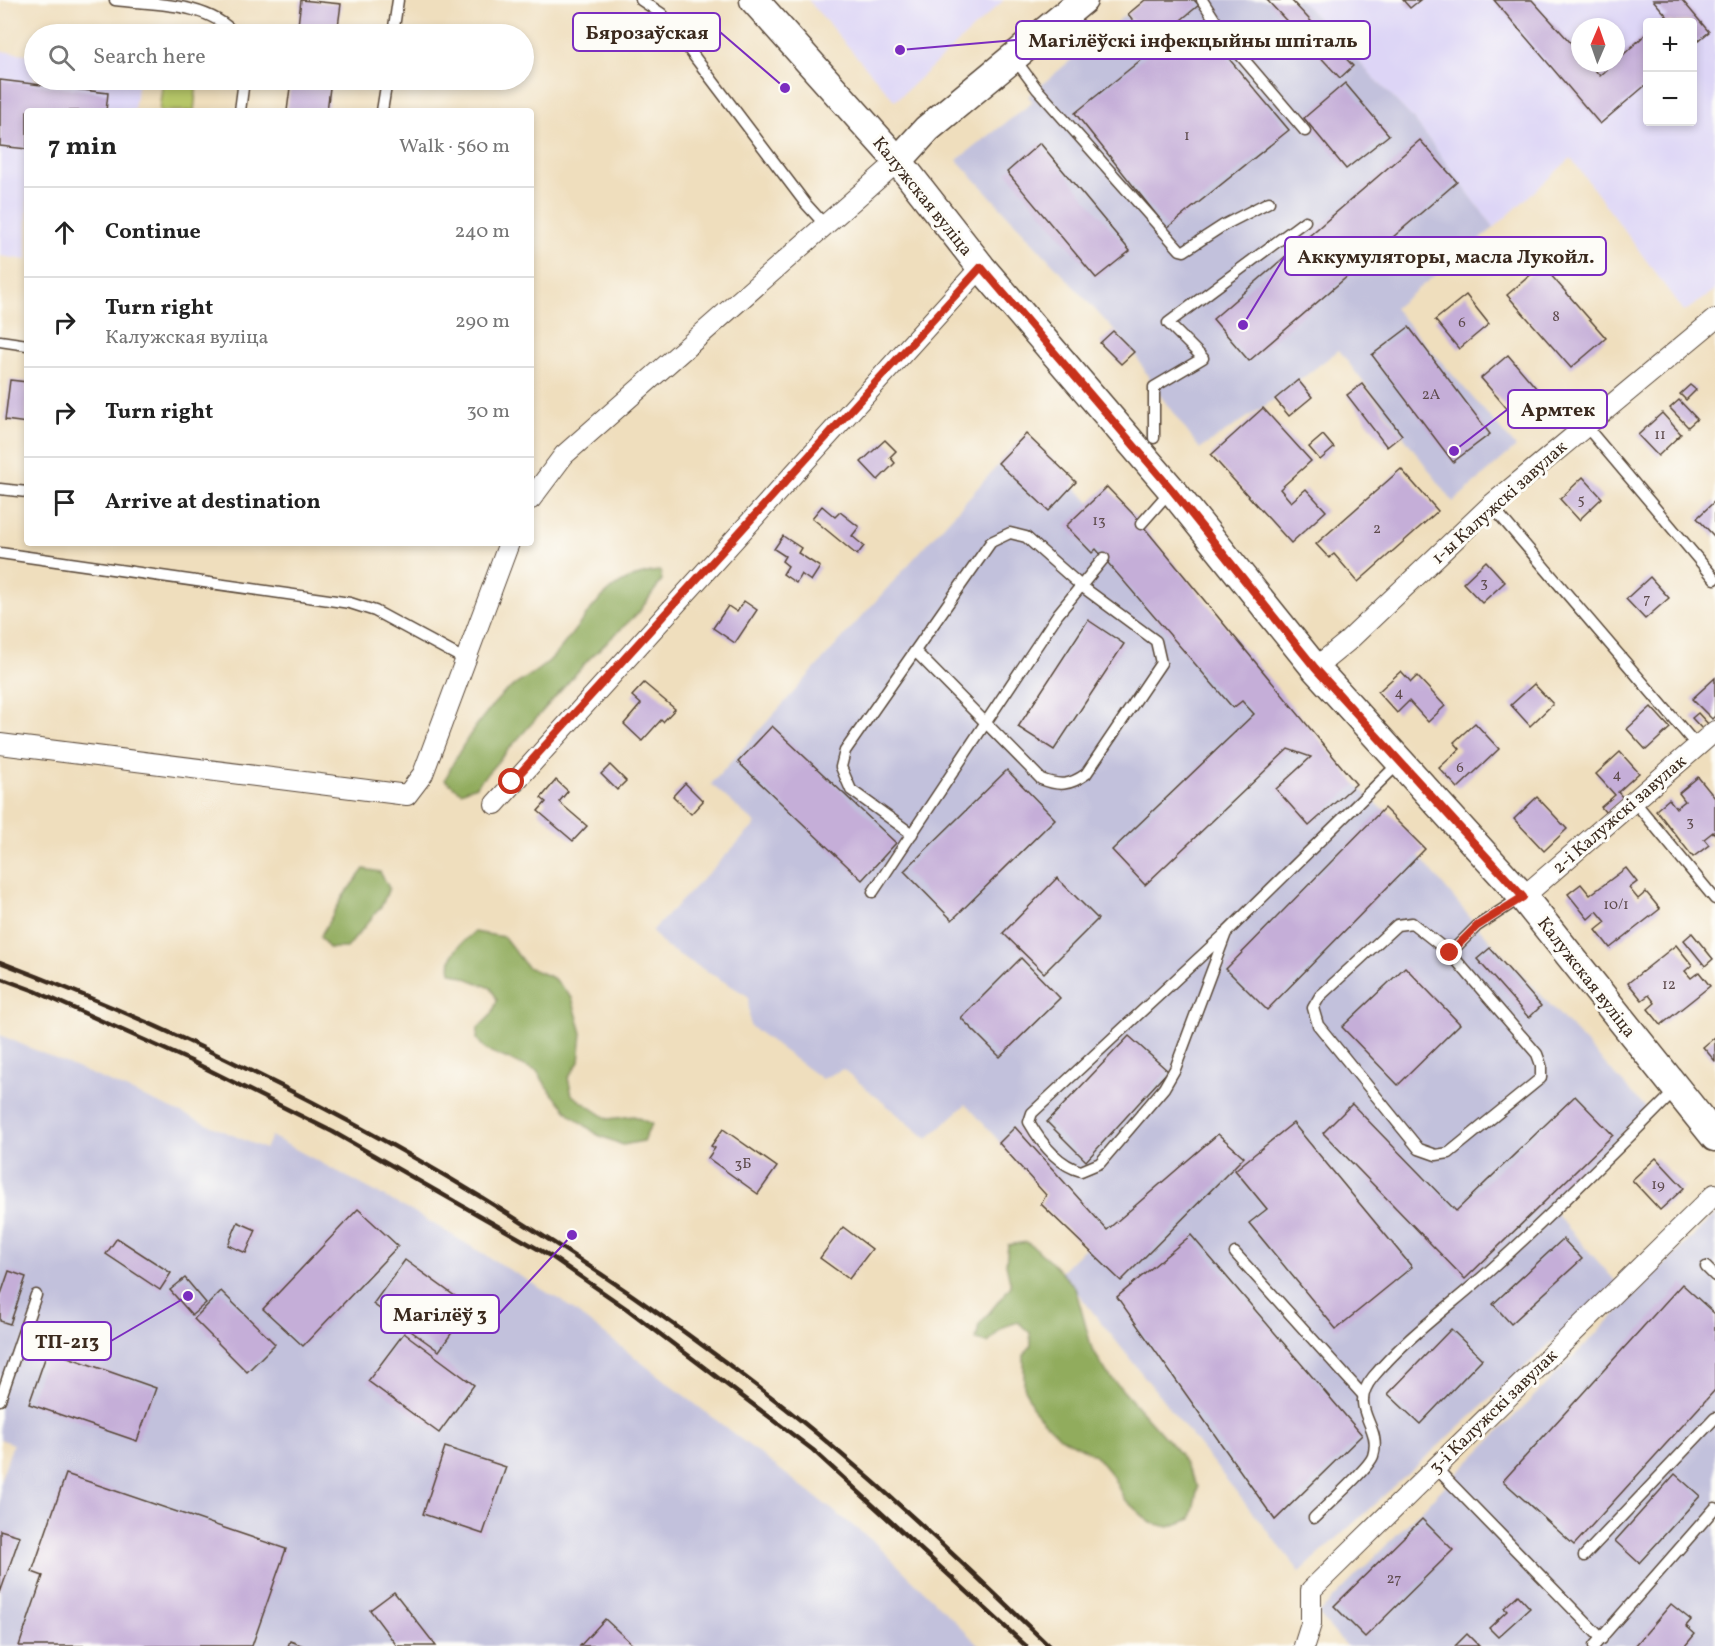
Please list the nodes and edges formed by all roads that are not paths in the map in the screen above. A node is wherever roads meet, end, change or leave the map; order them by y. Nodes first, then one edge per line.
1 (115, 0) edge
2 (398, 0) edge
3 (641, 0) edge
4 (754, 0) edge
5 (1083, 0) edge
6 (1202, 0) edge
7 (223, 24) edge
8 (394, 24) edge
9 (1014, 57) junction
10 (243, 90) edge
11 (385, 90) edge
12 (240, 108) edge
13 (382, 108) edge
14 (1305, 131) dead end
15 (898, 161) junction
16 (1269, 202) dead end
17 (1305, 221) dead end
18 (825, 225) junction
19 (981, 267) junction
20 (1715, 319) edge
21 (0, 341) edge
22 (24, 345) edge
23 (1585, 425) junction
24 (1154, 438) dead end
25 (0, 489) edge
26 (1172, 490) junction
27 (24, 492) edge
28 (534, 494) edge
29 (1491, 505) junction
30 (1141, 524) dead end
31 (508, 546) edge
32 (0, 553) edge
33 (1104, 558) dead end
34 (1715, 579) edge
35 (1080, 585) junction
36 (915, 651) junction
37 (464, 660) junction
38 (1315, 668) junction
39 (986, 723) junction
40 (1715, 731) edge
41 (0, 744) edge
42 (1697, 746) junction
43 (1399, 763) junction
44 (1634, 801) junction
45 (495, 804) dead end
46 (912, 834) junction
47 (873, 892) dead end
48 (1523, 897) junction
49 (1715, 900) edge
50 (1226, 933) junction
51 (1450, 953) junction
52 (1676, 1090) junction
53 (1715, 1137) edge
54 (1715, 1194) edge
55 (1235, 1253) dead end
56 (1706, 1267) dead end
57 (1715, 1276) edge
58 (36, 1295) dead end
59 (1362, 1394) junction
60 (0, 1400) edge
61 (1715, 1418) edge
62 (1434, 1467) junction
63 (1715, 1508) edge
64 (1314, 1518) dead end
65 (1584, 1556) dead end
66 (1598, 1642) edge
67 (1304, 1646) edge

1 - 7 lane
2 - 8 lane
3 - 18 lane
4 - 15 street, Калужская вуліца
5 - 9 street
6 - 14 lane
9 - 15 street
9 - 16 lane
10 - 12 lane
11 - 13 lane
15 - 18 street
15 - 19 street, Калужская вуліца
17 - 24 lane
18 - 28 street
19 - 26 street, Калужская вуліца
19 - 45 street
20 - 23 street, 1-ы Калужскі завулак
21 - 22 lane
23 - 29 street, 1-ы Калужскі завулак
23 - 34 lane
25 - 27 lane
26 - 30 lane
26 - 38 street, Калужская вуліца
29 - 38 street, 1-ы Калужскі завулак
29 - 42 lane
31 - 37 street
32 - 37 lane
33 - 35 lane
35 - 36 lane
35 - 39 lane
35 - 39 lane
36 - 39 lane
36 - 46 lane
37 - 41 street
38 - 43 street, Калужская вуліца
39 - 46 lane
40 - 42 street, 2-і Калужскі завулак
42 - 44 street, 2-і Калужскі завулак
43 - 48 street, Калужская вуліца
43 - 50 lane
44 - 48 street, 2-і Калужскі завулак
44 - 49 lane
46 - 47 lane
48 - 51 lane
48 - 52 street, Калужская вуліца
50 - 50 lane
51 - 51 lane
52 - 53 street, Калужская вуліца
52 - 59 lane
54 - 62 street, 3-і Калужскі завулак
55 - 59 lane
56 - 57 lane
58 - 60 lane
59 - 64 lane
61 - 65 lane
62 - 66 lane
62 - 67 street, 3-і Калужскі завулак
63 - 66 lane

